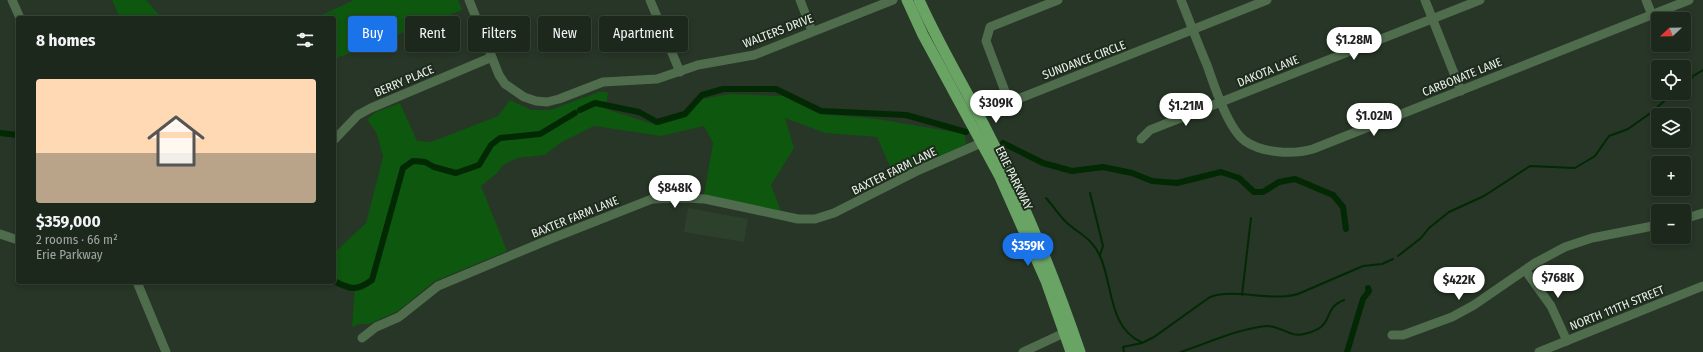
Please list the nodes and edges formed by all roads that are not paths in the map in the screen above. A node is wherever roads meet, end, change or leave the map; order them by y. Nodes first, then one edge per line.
1 (469, 0) edge
2 (650, 0) edge
3 (800, 0) edge
4 (894, 0) edge
5 (907, 0) edge
6 (919, 0) edge
7 (1058, 0) edge
8 (1181, 0) edge
9 (1267, 0) edge
10 (1425, 0) edge
11 (1480, 0) edge
12 (1646, 0) edge
13 (1689, 0) edge
14 (11, 1) edge
15 (1245, 4) edge
16 (1651, 12) edge
17 (1659, 12) edge
18 (1651, 15) edge
19 (19, 16) edge
20 (1432, 19) junction
21 (1193, 30) junction
22 (812, 31) junction
23 (492, 57) junction
24 (680, 72) junction
25 (1461, 91) junction
26 (1221, 102) junction
27 (336, 138) edge
28 (1141, 139) dead end
29 (986, 141) junction
30 (1703, 213) edge
31 (1691, 217) edge
32 (1651, 226) edge
33 (0, 234) edge
34 (16, 239) edge
35 (1525, 270) junction
36 (138, 284) edge
37 (1703, 286) edge
38 (1064, 333) junction
39 (1392, 335) dead end
40 (362, 338) dead end
41 (1567, 341) junction
42 (166, 352) edge
43 (1023, 352) edge
44 (1071, 352) edge
45 (1080, 352) edge
46 (1539, 352) edge

1 - 23 street, WALTERS DRIVE
2 - 24 street
3 - 22 street
4 - 22 street, WALTERS DRIVE
5 - 29 main road, ERIE PARKWAY
6 - 29 main road, ERIE PARKWAY
7 - 21 street, SUNDANCE CIRCLE
8 - 21 street, CARBONATE LANE
9 - 15 street
10 - 20 street
11 - 20 street, DAKOTA LANE
12 - 16 street
13 - 17 street, CARBONATE LANE
14 - 19 street
15 - 21 street
18 - 25 street, CARBONATE LANE
20 - 25 street
20 - 26 street, DAKOTA LANE
21 - 26 street, CARBONATE LANE
22 - 24 street, WALTERS DRIVE
23 - 24 street, WALTERS DRIVE
23 - 27 street, BERRY PLACE
25 - 26 street, CARBONATE LANE
26 - 28 street, DAKOTA LANE
29 - 38 main road, ERIE PARKWAY
29 - 40 street, BAXTER FARM LANE
29 - 45 main road, ERIE PARKWAY
30 - 31 street
32 - 35 street
33 - 34 street
35 - 39 street
35 - 41 street
36 - 42 street
37 - 41 street, NORTH 111TH STREET
38 - 43 street
38 - 44 main road, ERIE PARKWAY
41 - 46 street, NORTH 111TH STREET

